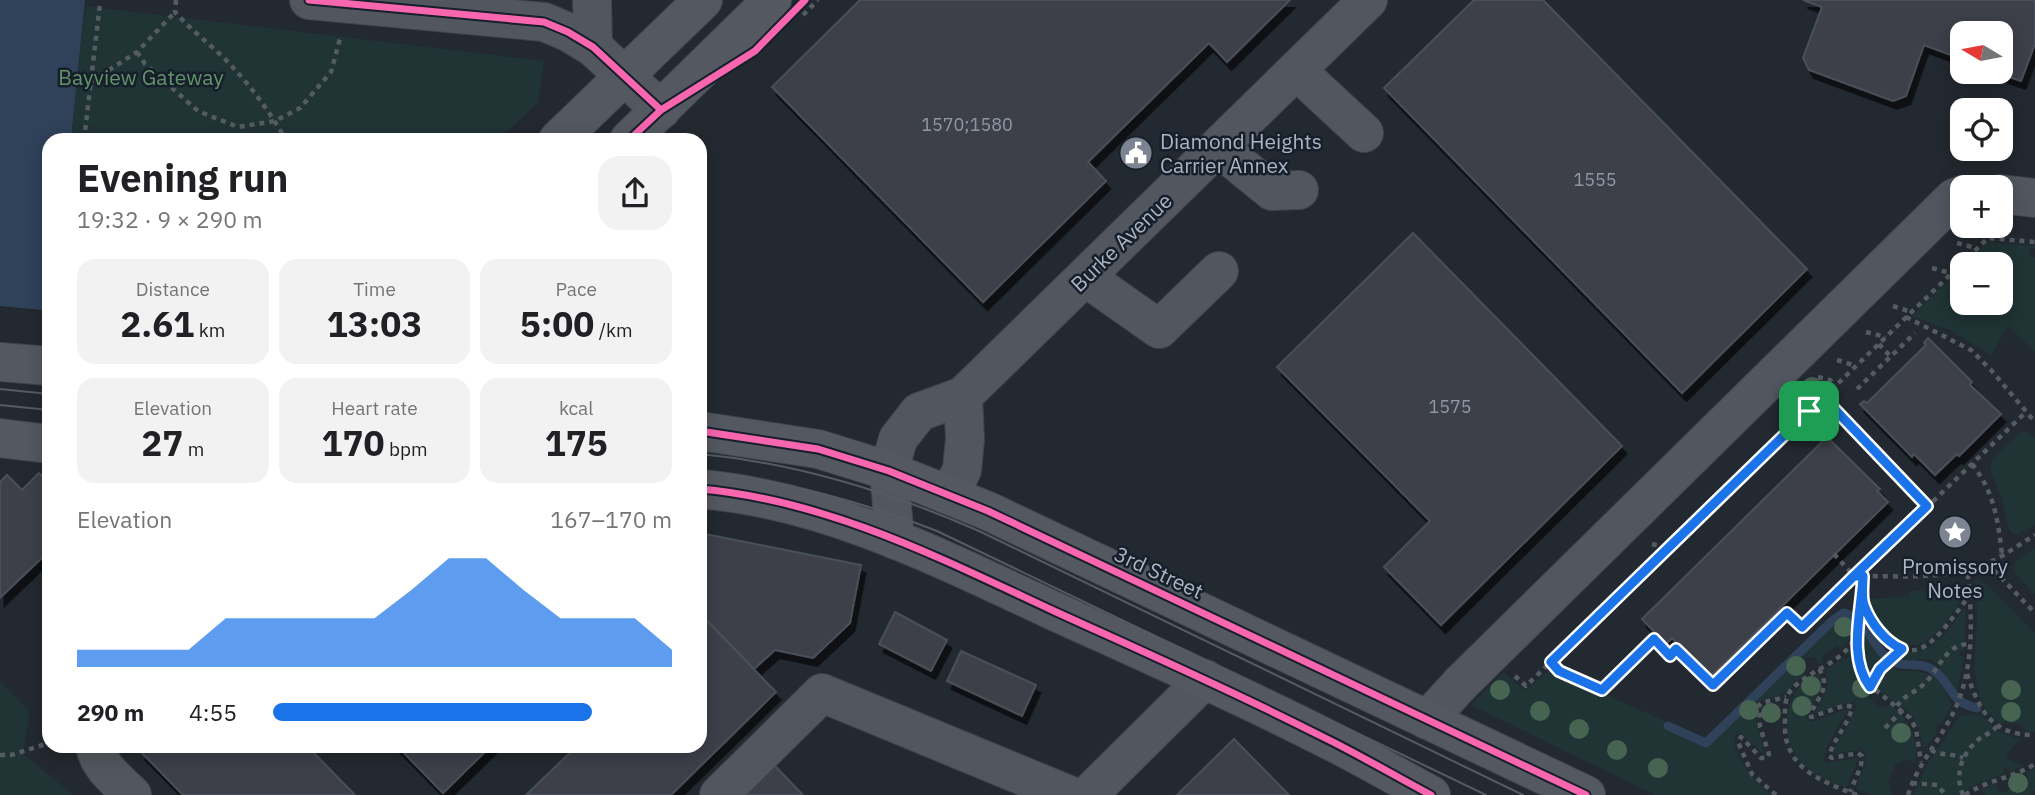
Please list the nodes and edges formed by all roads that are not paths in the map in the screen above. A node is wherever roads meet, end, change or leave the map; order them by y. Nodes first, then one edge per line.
1 (592, 0) edge
2 (703, 0) edge
3 (1368, 0) edge
4 (323, 1) edge
5 (784, 4) edge
6 (593, 47) junction
7 (1296, 70) junction
8 (624, 75) junction
9 (661, 110) junction
10 (565, 133) edge
11 (636, 133) edge
12 (1364, 133) dead end
13 (1218, 147) junction
14 (1299, 190) dead end
15 (2013, 195) edge
16 (2035, 198) edge
17 (1950, 202) edge
18 (1219, 271) dead end
19 (1086, 277) junction
20 (0, 362) edge
21 (42, 365) edge
22 (963, 396) junction
23 (707, 432) edge
24 (0, 438) edge
25 (42, 443) edge
26 (889, 471) junction
27 (707, 490) edge
28 (949, 495) junction
29 (895, 540) junction
30 (1205, 679) junction
31 (1427, 720) junction
32 (1325, 737) junction
33 (96, 753) edge
34 (132, 795) edge
35 (719, 795) edge
36 (1069, 795) edge
37 (1088, 795) edge
38 (1380, 795) edge
39 (1431, 795) edge
40 (1585, 795) edge

1 - 6 street
2 - 8 main road
3 - 7 street, Burke Avenue
4 - 6 street
5 - 9 main road
6 - 8 street
7 - 12 street
7 - 13 street, Burke Avenue
8 - 9 street
8 - 10 main road
9 - 11 main road
13 - 14 street
13 - 19 street, Burke Avenue
15 - 16 street
17 - 31 street
18 - 19 street
19 - 22 street, Burke Avenue
20 - 21 main road
22 - 26 street, Burke Avenue
22 - 28 street
23 - 26 main road, 3rd Street
24 - 25 main road
26 - 28 main road, 3rd Street
26 - 29 street, Burke Avenue
27 - 29 main road
28 - 31 main road, 3rd Street
29 - 30 main road
30 - 32 main road
30 - 37 street
31 - 40 main road, 3rd Street
32 - 38 main road
32 - 39 main road
33 - 34 street
35 - 36 street

